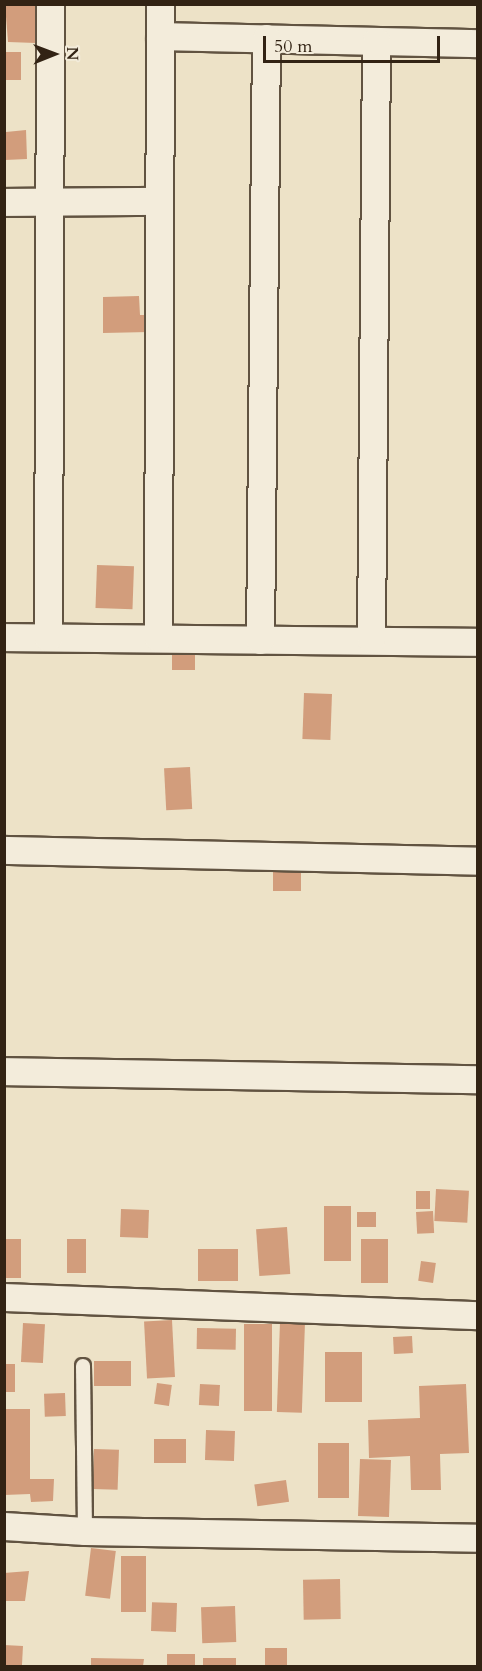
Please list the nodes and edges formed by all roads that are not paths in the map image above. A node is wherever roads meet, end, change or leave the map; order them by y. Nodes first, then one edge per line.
1 (50, 4) edge
2 (160, 4) edge
3 (160, 36) junction
4 (266, 38) junction
5 (376, 41) junction
6 (477, 43) edge
7 (50, 201) junction
8 (158, 201) junction
9 (4, 202) edge
10 (4, 637) edge
11 (48, 637) junction
12 (158, 638) junction
13 (260, 640) junction
14 (371, 640) junction
15 (477, 642) edge
16 (4, 850) edge
17 (477, 861) edge
18 (4, 1071) edge
19 (477, 1079) edge
20 (4, 1297) edge
21 (477, 1315) edge
22 (83, 1366) dead end
23 (4, 1526) edge
24 (85, 1531) junction
25 (477, 1538) edge

1 - 7 street
2 - 3 street
3 - 4 street
3 - 8 street
4 - 5 street
4 - 13 street
5 - 6 street
5 - 14 street
7 - 8 street
7 - 9 street
7 - 11 street
8 - 12 street
10 - 11 street
11 - 12 street
12 - 13 street
13 - 14 street
14 - 15 street
16 - 17 street
18 - 19 street
20 - 21 street
22 - 24 lane
23 - 24 street
24 - 25 street

